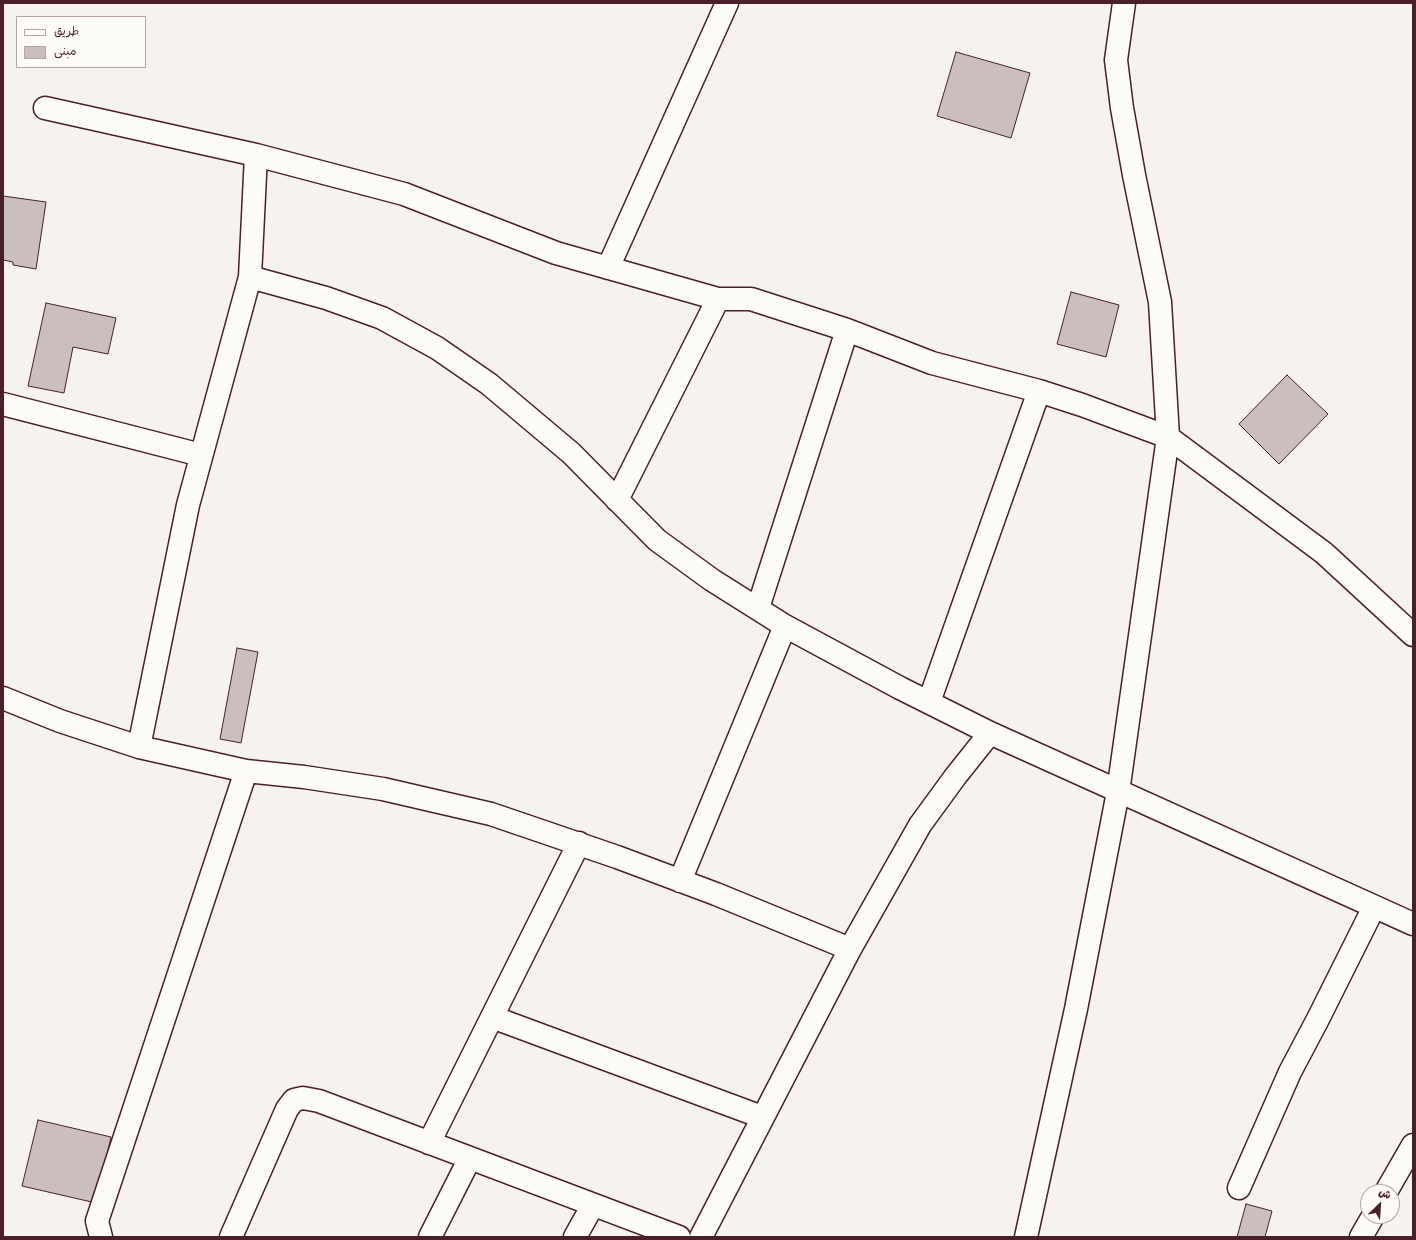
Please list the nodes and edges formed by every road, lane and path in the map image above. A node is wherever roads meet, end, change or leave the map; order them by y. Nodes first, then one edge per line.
1 (727, 3) edge
2 (1124, 3) edge
3 (45, 108) dead end
4 (256, 155) junction
5 (608, 268) junction
6 (250, 277) junction
7 (718, 299) junction
8 (847, 330) junction
9 (1039, 391) junction
10 (3, 404) edge
11 (1168, 437) junction
12 (201, 455) junction
13 (617, 500) junction
14 (758, 608) junction
15 (785, 626) junction
16 (1413, 635) edge
17 (3, 698) edge
18 (929, 702) junction
19 (990, 733) junction
20 (139, 747) junction
21 (246, 771) junction
22 (1118, 792) junction
23 (579, 843) junction
24 (680, 881) junction
25 (1374, 907) junction
26 (1413, 924) edge
27 (850, 948) junction
28 (492, 1017) junction
29 (762, 1117) junction
30 (429, 1143) junction
31 (1413, 1145) edge
32 (470, 1158) junction
33 (1391, 1184) edge
34 (1240, 1188) dead end
35 (593, 1205) junction
36 (1368, 1224) edge
37 (101, 1237) edge
38 (231, 1237) edge
39 (430, 1237) edge
40 (575, 1237) edge
41 (679, 1237) edge
42 (701, 1237) edge
43 (1026, 1237) edge
44 (1361, 1237) edge

1 - 5 street
2 - 11 street
3 - 4 street
4 - 5 street
4 - 6 street
5 - 7 street
6 - 12 street
6 - 13 street
7 - 8 street
7 - 13 street
8 - 9 street
8 - 14 street
9 - 11 street
9 - 18 street
10 - 12 street
11 - 16 street
11 - 22 street
12 - 20 street
13 - 14 street
14 - 15 street
15 - 18 street
15 - 24 street
17 - 20 street
18 - 19 street
19 - 22 street
19 - 27 street
20 - 21 street
21 - 23 street
21 - 37 street
22 - 25 street
22 - 43 street
23 - 24 street
23 - 28 street
24 - 27 street
25 - 26 street
25 - 34 street
27 - 29 street
28 - 29 street
28 - 30 street
29 - 42 street
30 - 32 street
30 - 38 street
31 - 33 street
32 - 35 street
32 - 39 street
35 - 40 street
35 - 41 street
36 - 44 street

